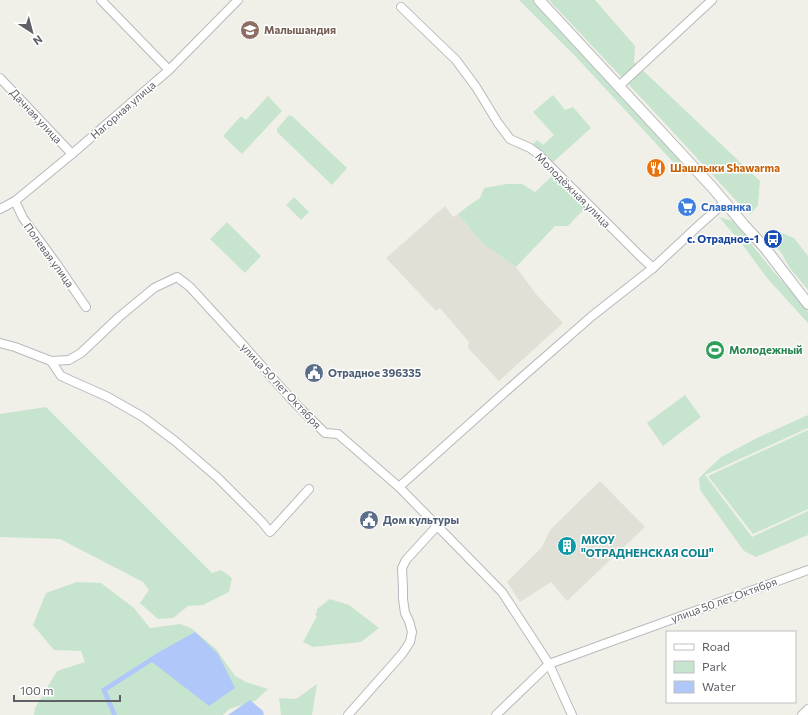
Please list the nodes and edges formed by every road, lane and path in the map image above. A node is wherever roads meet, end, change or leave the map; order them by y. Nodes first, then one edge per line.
1 (101, 0) edge
2 (238, 0) edge
3 (539, 0) edge
4 (712, 0) edge
5 (401, 7) dead end
6 (169, 70) junction
7 (0, 78) edge
8 (619, 86) junction
9 (72, 154) junction
10 (15, 201) junction
11 (725, 202) junction
12 (0, 209) edge
13 (653, 268) junction
14 (808, 304) edge
15 (86, 307) dead end
16 (0, 343) edge
17 (51, 361) junction
18 (399, 487) junction
19 (309, 489) dead end
20 (437, 526) junction
21 (808, 570) edge
22 (549, 664) junction
23 (808, 709) edge
24 (348, 715) edge
25 (496, 715) edge
26 (572, 715) edge
27 (802, 715) edge

1 - 6 street
2 - 6 street, Нагорная улица
3 - 8 street
4 - 8 street
5 - 13 street, Молодёжная улица
6 - 9 street, Нагорная улица
7 - 9 street, Дачная улица
8 - 11 street
9 - 10 street, Нагорная улица
10 - 12 street, Нагорная улица
10 - 15 street, Полевая улица
11 - 13 street
11 - 14 street
13 - 18 street
16 - 17 street
17 - 18 street, улица 50 лет Октября
17 - 19 street
18 - 20 street, улица 50 лет Октября
20 - 22 street, улица 50 лет Октября
20 - 24 street
21 - 22 street, улица 50 лет Октября
22 - 25 street, улица 50 лет Октября
22 - 26 street, улица 50 лет Октября
23 - 27 street

